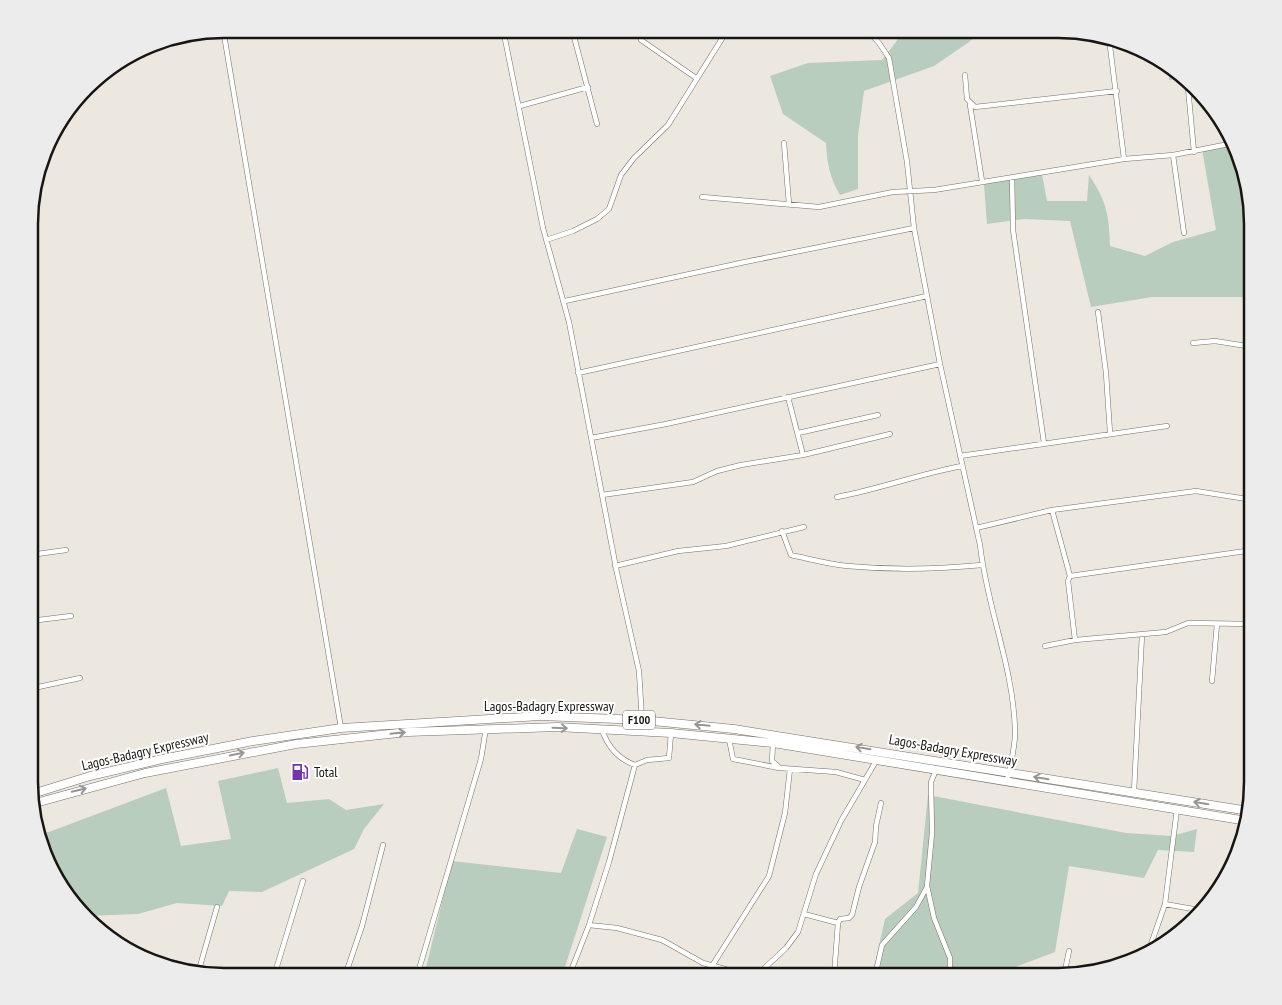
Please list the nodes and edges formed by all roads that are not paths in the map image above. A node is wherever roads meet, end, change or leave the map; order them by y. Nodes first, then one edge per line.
1 (225, 38) edge
2 (505, 38) edge
3 (574, 38) edge
4 (641, 38) edge
5 (722, 38) edge
6 (874, 38) edge
7 (1110, 45) edge
8 (965, 75) dead end
9 (696, 78) junction
10 (588, 87) junction
11 (1188, 90) edge
12 (1117, 91) junction
13 (970, 105) junction
14 (520, 106) junction
15 (597, 124) dead end
16 (784, 143) dead end
17 (1227, 145) edge
18 (1194, 152) junction
19 (1173, 155) junction
20 (1124, 159) junction
21 (1012, 177) junction
22 (982, 181) junction
23 (910, 191) junction
24 (702, 197) dead end
25 (789, 204) junction
26 (914, 228) junction
27 (1184, 233) dead end
28 (546, 240) junction
29 (927, 296) junction
30 (565, 301) junction
31 (1098, 312) dead end
32 (1192, 344) dead end
33 (1244, 346) edge
34 (940, 364) junction
35 (578, 373) junction
36 (788, 397) junction
37 (878, 415) dead end
38 (1167, 426) dead end
39 (798, 433) junction
40 (1110, 433) junction
41 (890, 434) dead end
42 (591, 438) junction
43 (1044, 443) junction
44 (803, 455) junction
45 (960, 456) junction
46 (962, 466) junction
47 (602, 495) junction
48 (837, 497) dead end
49 (1244, 499) edge
50 (1052, 510) junction
51 (804, 527) dead end
52 (976, 528) junction
53 (782, 531) junction
54 (66, 550) dead end
55 (1244, 551) edge
56 (38, 554) edge
57 (982, 565) junction
58 (616, 566) junction
59 (1070, 576) junction
60 (71, 616) dead end
61 (38, 620) edge
62 (1217, 624) junction
63 (1244, 624) edge
64 (1142, 635) junction
65 (1075, 640) junction
66 (1045, 646) dead end
67 (80, 678) dead end
68 (1212, 680) dead end
69 (38, 687) edge
70 (642, 720) junction
71 (341, 728) junction
72 (486, 728) junction
73 (602, 730) junction
74 (671, 733) junction
75 (729, 739) junction
76 (774, 743) junction
77 (876, 761) junction
78 (635, 766) junction
79 (780, 768) junction
80 (790, 769) junction
81 (936, 770) junction
82 (1009, 772) junction
83 (865, 780) junction
84 (1007, 782) junction
85 (38, 791) edge
86 (1134, 792) junction
87 (39, 802) edge
88 (881, 802) dead end
89 (1177, 809) junction
90 (1242, 810) edge
91 (1241, 820) edge
92 (383, 845) dead end
93 (303, 881) dead end
94 (927, 886) junction
95 (1165, 904) junction
96 (217, 907) dead end
97 (1193, 909) edge
98 (804, 914) junction
99 (838, 923) junction
100 (589, 925) junction
101 (1151, 943) edge
102 (1069, 951) dead end
103 (200, 966) edge
104 (712, 966) junction
105 (1066, 967) edge
106 (276, 968) edge
107 (348, 968) edge
108 (419, 968) edge
109 (573, 968) edge
110 (720, 968) edge
111 (765, 968) edge
112 (835, 968) edge
113 (877, 968) edge
114 (950, 968) edge

1 - 71 street
2 - 14 street
3 - 10 street
4 - 9 street
5 - 9 street
6 - 23 street
7 - 12 street
8 - 13 street
9 - 28 street
10 - 14 street
10 - 15 street
11 - 18 street
12 - 13 street
12 - 20 street
13 - 22 street
14 - 28 street
16 - 25 street
17 - 18 street
18 - 19 street
19 - 20 street
19 - 27 street
20 - 21 street
21 - 22 street
21 - 43 street
22 - 23 street
23 - 25 street
23 - 26 street
24 - 25 street
26 - 29 street
26 - 30 street
28 - 30 street
29 - 34 street
29 - 35 street
30 - 35 street
31 - 40 street
32 - 33 street
34 - 36 street
34 - 45 street
35 - 42 street
36 - 39 street
36 - 42 street
37 - 39 street
38 - 40 street
39 - 44 street
40 - 43 street
41 - 44 street
42 - 47 street
43 - 45 street
44 - 47 street
45 - 46 street
46 - 48 street
46 - 52 street
47 - 58 street
49 - 50 street
50 - 52 street
50 - 59 street
51 - 53 street
52 - 57 street
53 - 57 street
53 - 58 street
54 - 56 street
55 - 59 street
57 - 82 street
58 - 70 street
59 - 65 street
60 - 61 street
62 - 63 street
62 - 64 street
62 - 68 street
64 - 65 street
64 - 86 street
65 - 66 street
67 - 69 street
70 - 71 highway, Lagos-Badagry Expressway / F100
82 -> 70 highway, Lagos-Badagry Expressway / F100
71 - 85 highway, Lagos-Badagry Expressway / F100
72 -> 73 highway, Lagos-Badagry Expressway / F100
87 -> 72 highway, Lagos-Badagry Expressway / F100
72 - 108 street
73 - 74 highway, Lagos-Badagry Expressway / F100
73 - 78 street
74 - 75 highway, Lagos-Badagry Expressway / F100
74 - 78 street
75 - 76 highway, Lagos-Badagry Expressway / F100
75 - 79 street
76 - 77 highway, Lagos-Badagry Expressway / F100
76 - 79 street
77 - 81 highway, Lagos-Badagry Expressway / F100
77 - 83 street
78 - 100 street
79 - 80 street
80 - 83 street
80 - 104 street
81 - 84 highway, Lagos-Badagry Expressway / F100
81 - 94 street
82 - 84 street
86 -> 82 highway, Lagos-Badagry Expressway / F100
83 - 98 street
84 - 89 highway, Lagos-Badagry Expressway / F100
90 -> 86 highway, Lagos-Badagry Expressway / F100
88 - 99 street
89 - 91 highway, Lagos-Badagry Expressway / F100
89 - 95 street
92 - 107 street
93 - 106 street
94 - 113 street
94 - 114 street
95 - 97 street
95 - 101 street
96 - 103 street
98 - 99 street
98 - 111 street
99 - 112 street
100 - 104 street
100 - 109 street
102 - 105 street
104 - 110 street

